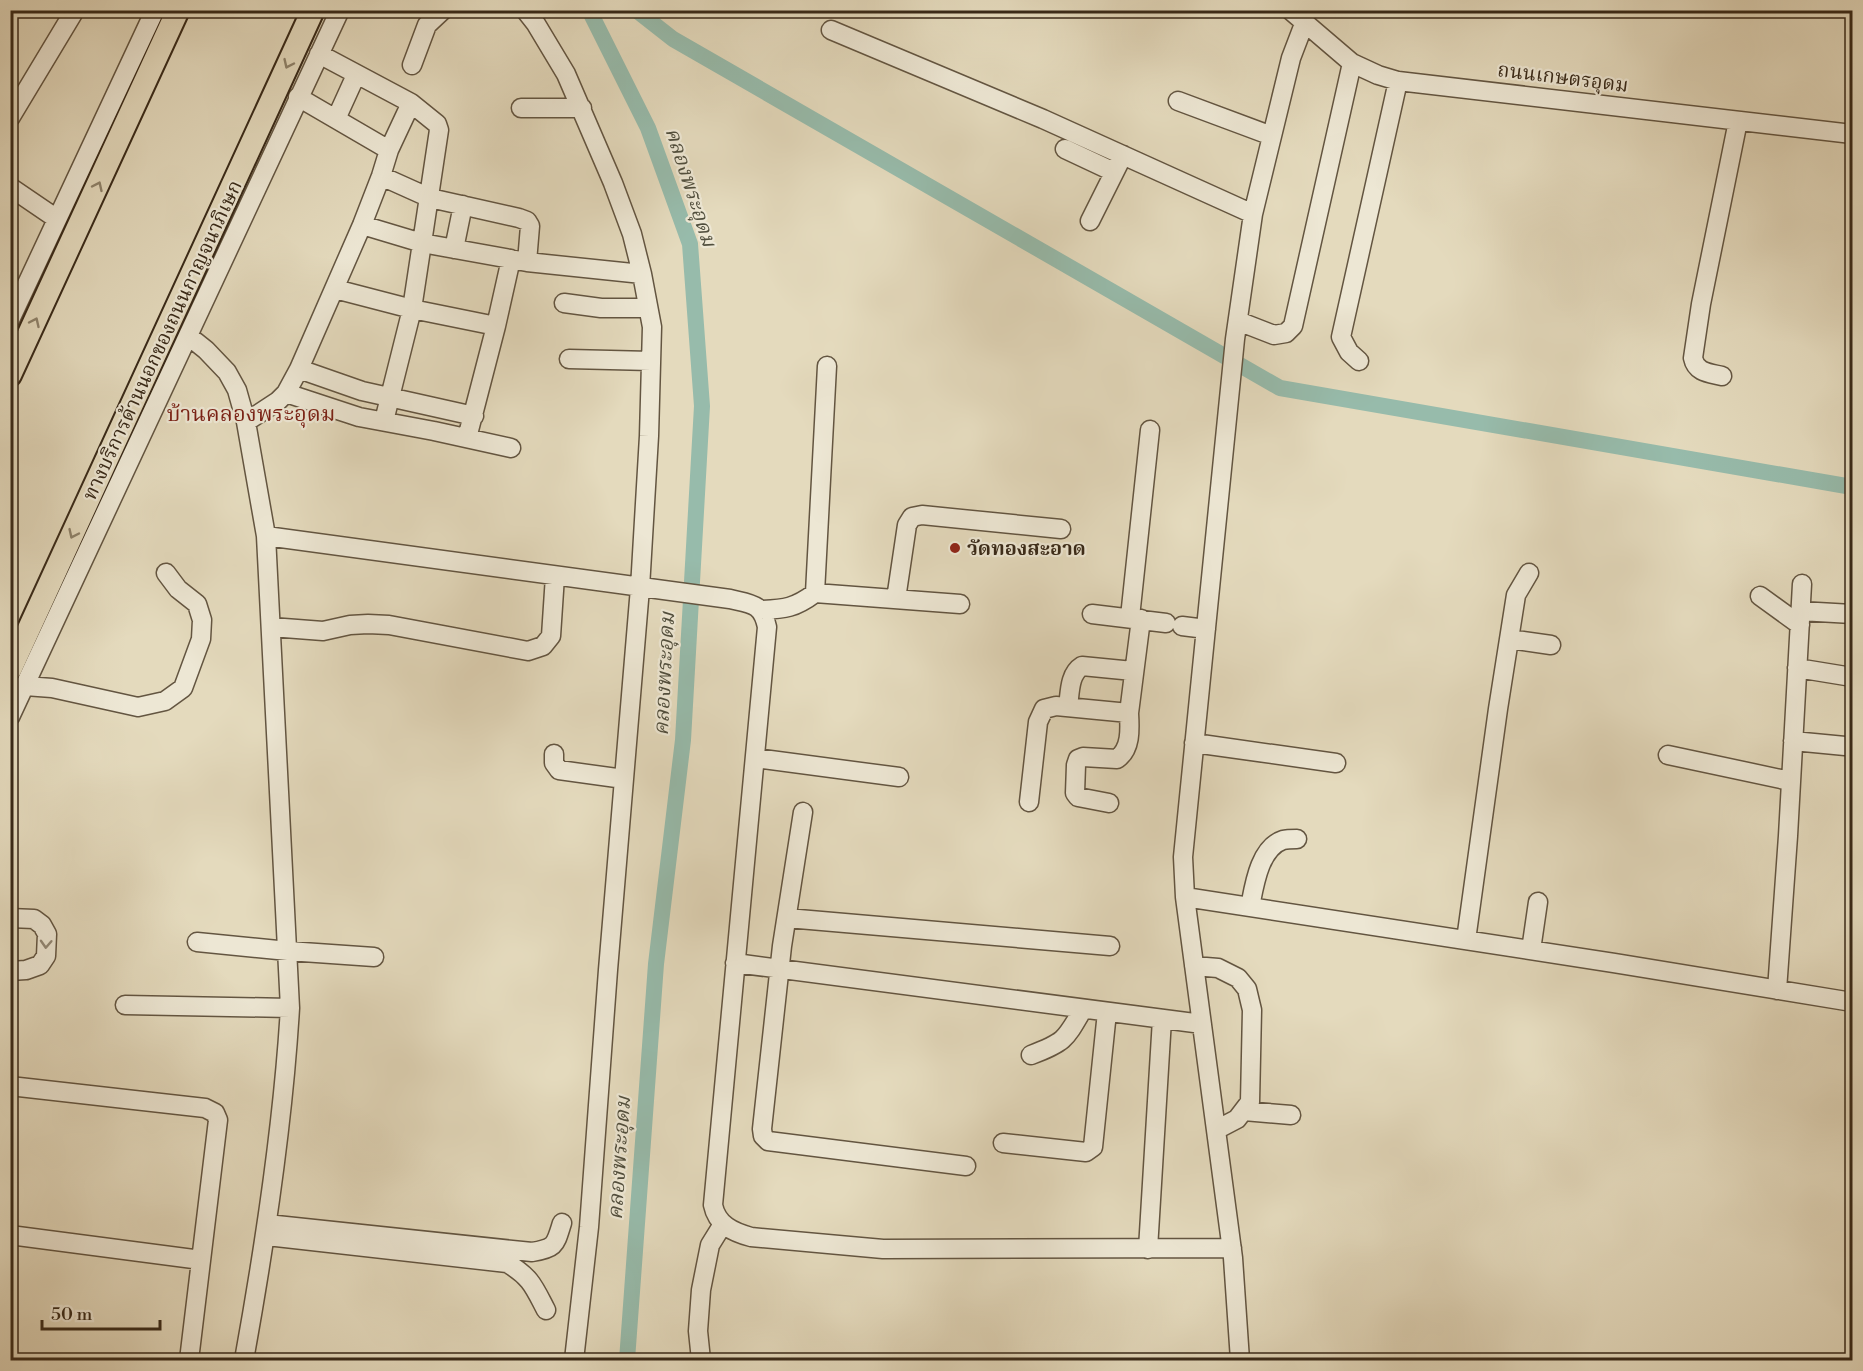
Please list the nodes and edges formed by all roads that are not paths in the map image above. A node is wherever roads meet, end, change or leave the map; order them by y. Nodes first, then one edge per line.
1 (75, 10) edge
2 (155, 10) edge
3 (178, 10) edge
4 (313, 10) edge
5 (340, 10) edge
6 (443, 10) edge
7 (525, 10) edge
8 (1290, 10) edge
9 (1304, 24) junction
10 (831, 30) dead end
11 (319, 54) junction
12 (1352, 63) junction
13 (412, 65) dead end
14 (356, 75) junction
15 (1398, 81) junction
16 (298, 97) junction
17 (1178, 101) dead end
18 (411, 103) junction
19 (521, 108) dead end
20 (582, 108) junction
21 (10, 118) edge
22 (336, 119) junction
23 (1738, 121) junction
24 (1852, 134) edge
25 (1272, 136) junction
26 (1065, 149) dead end
27 (389, 150) junction
28 (1123, 155) junction
29 (1114, 172) junction
30 (381, 176) junction
31 (10, 187) edge
32 (430, 198) junction
33 (463, 205) junction
34 (1253, 214) junction
35 (57, 219) junction
36 (1090, 221) dead end
37 (362, 225) junction
38 (422, 243) junction
39 (454, 249) junction
40 (519, 260) junction
41 (642, 274) junction
42 (335, 289) junction
43 (564, 303) dead end
44 (648, 308) junction
45 (412, 309) junction
46 (10, 320) edge
47 (496, 326) junction
48 (1237, 330) junction
49 (188, 338) junction
50 (569, 359) dead end
51 (651, 361) junction
52 (1359, 361) dead end
53 (827, 366) dead end
54 (299, 369) junction
55 (10, 375) edge
56 (1722, 376) dead end
57 (286, 393) junction
58 (390, 398) junction
59 (474, 416) junction
60 (246, 422) junction
61 (384, 422) junction
62 (1150, 430) dead end
63 (468, 438) junction
64 (511, 448) dead end
65 (1061, 529) dead end
66 (266, 536) junction
67 (166, 573) dead end
68 (1528, 573) dead end
69 (555, 576) junction
70 (1802, 584) dead end
71 (649, 589) junction
72 (815, 593) junction
73 (1760, 596) dead end
74 (896, 599) junction
75 (960, 604) dead end
76 (761, 610) junction
77 (1092, 614) dead end
78 (1852, 614) edge
79 (1135, 618) junction
80 (1800, 618) junction
81 (271, 627) junction
82 (1206, 628) junction
83 (1509, 639) junction
84 (1551, 645) dead end
85 (1797, 668) junction
86 (1133, 671) junction
87 (1852, 677) edge
88 (18, 678) edge
89 (1068, 707) junction
90 (1129, 713) junction
91 (10, 717) edge
92 (1793, 741) junction
93 (1194, 743) junction
94 (1845, 746) dead end
95 (554, 754) dead end
96 (1668, 755) dead end
97 (755, 758) junction
98 (1336, 763) dead end
99 (899, 777) dead end
100 (624, 779) junction
101 (1790, 782) junction
102 (1029, 802) dead end
103 (1109, 803) dead end
104 (802, 812) dead end
105 (1297, 839) dead end
106 (1185, 897) junction
107 (1538, 902) dead end
108 (1250, 907) junction
109 (10, 918) edge
110 (787, 918) junction
111 (1466, 940) junction
112 (197, 942) dead end
113 (1110, 946) dead end
114 (1530, 950) junction
115 (288, 951) junction
116 (374, 957) dead end
117 (735, 963) junction
118 (1194, 966) junction
119 (780, 969) junction
120 (10, 971) edge
121 (1777, 990) junction
122 (1852, 1002) edge
123 (125, 1005) dead end
124 (290, 1008) junction
125 (1083, 1009) junction
126 (1107, 1012) junction
127 (1162, 1019) junction
128 (1202, 1024) junction
129 (1031, 1055) dead end
130 (10, 1086) edge
131 (1244, 1111) junction
132 (1291, 1115) dead end
133 (1216, 1130) junction
134 (1003, 1143) dead end
135 (966, 1166) dead end
136 (562, 1222) dead end
137 (723, 1224) junction
138 (267, 1230) junction
139 (10, 1235) edge
140 (1232, 1248) junction
141 (1148, 1249) junction
142 (201, 1260) junction
143 (546, 1310) dead end
144 (189, 1360) edge
145 (244, 1360) edge
146 (574, 1360) edge
147 (701, 1360) edge
148 (1240, 1360) edge

1 - 21 street
2 - 35 street
55 -> 3 main road
4 -> 88 main road, ทางบริการด้านนอกของถนนกาญจนาภิเษก
5 - 11 street
6 - 13 street
7 - 20 street
8 - 9 street, ถนนเกษตรอุดม
9 - 12 street, ถนนเกษตรอุดม
9 - 25 street
10 - 28 street
11 - 14 street
11 - 16 street
12 - 15 street, ถนนเกษตรอุดม
12 - 48 street
14 - 18 street
14 - 22 street
15 - 23 street, ถนนเกษตรอุดม
15 - 52 street
16 - 22 street
16 - 49 street
17 - 25 street
18 - 27 street
18 - 32 street
19 - 20 street
20 - 41 street
22 - 27 street
23 - 24 street, ถนนเกษตรอุดม
23 - 56 street
25 - 34 street
26 - 29 street
27 - 30 street
28 - 29 street
28 - 34 street
29 - 36 street
30 - 32 street
30 - 37 street
31 - 35 street
32 - 33 street
32 - 38 street
33 - 39 street
33 - 40 street
34 - 48 street
35 - 46 street
37 - 38 street
37 - 42 street
38 - 39 street
38 - 45 street
39 - 40 street
40 - 41 street
40 - 47 street
41 - 44 street
42 - 45 street
42 - 54 street
43 - 44 street
44 - 51 street
45 - 47 street
45 - 58 street
47 - 59 street
48 - 82 street
49 - 60 street
49 - 88 street
50 - 51 street
51 - 71 street
53 - 72 street
54 - 57 street
54 - 58 street
57 - 60 street
57 - 61 street
58 - 59 street
58 - 61 street
59 - 63 street
60 - 66 street
61 - 63 street
62 - 79 street
63 - 64 street
65 - 74 street
66 - 69 street
66 - 81 street
67 - 88 street
68 - 83 street
69 - 71 street
69 - 81 street
70 - 80 street
71 - 76 street
71 - 100 street
72 - 74 street
72 - 76 street
73 - 80 street
74 - 75 street
76 - 97 street
77 - 79 street
78 - 80 street
79 - 82 street
79 - 86 street
80 - 85 street
81 - 115 street
82 - 93 street
83 - 84 street
83 - 111 street
85 - 87 street
85 - 92 street
86 - 89 street
86 - 90 street
88 - 91 street
89 - 90 street
89 - 102 street
90 - 103 street
92 - 94 street
92 - 101 street
93 - 98 street
93 - 106 street
95 - 100 street
96 - 101 street
97 - 99 street
97 - 117 street
100 - 146 street
101 - 121 street
104 - 110 street
105 - 108 street
106 - 108 street
106 - 118 street
107 - 114 street
108 - 111 street
109 -> 120 street
110 - 113 street
110 - 119 street
111 - 114 street
112 - 115 street
114 - 121 street
115 - 116 street
115 - 124 street
117 - 119 street
117 - 137 street
118 - 128 street
118 - 131 street
119 - 125 street
119 - 135 street
121 - 122 street
123 - 124 street
124 - 138 street
125 - 126 street
125 - 129 street
126 - 127 street
126 - 134 street
127 - 128 street
127 - 141 street
128 - 133 street
130 - 142 street
131 - 132 street
131 - 133 street
133 - 140 street
136 - 138 street
137 - 141 street
137 - 147 street
138 - 143 street
138 - 145 street
139 - 142 street
140 - 141 street
140 - 148 street
142 - 144 street

